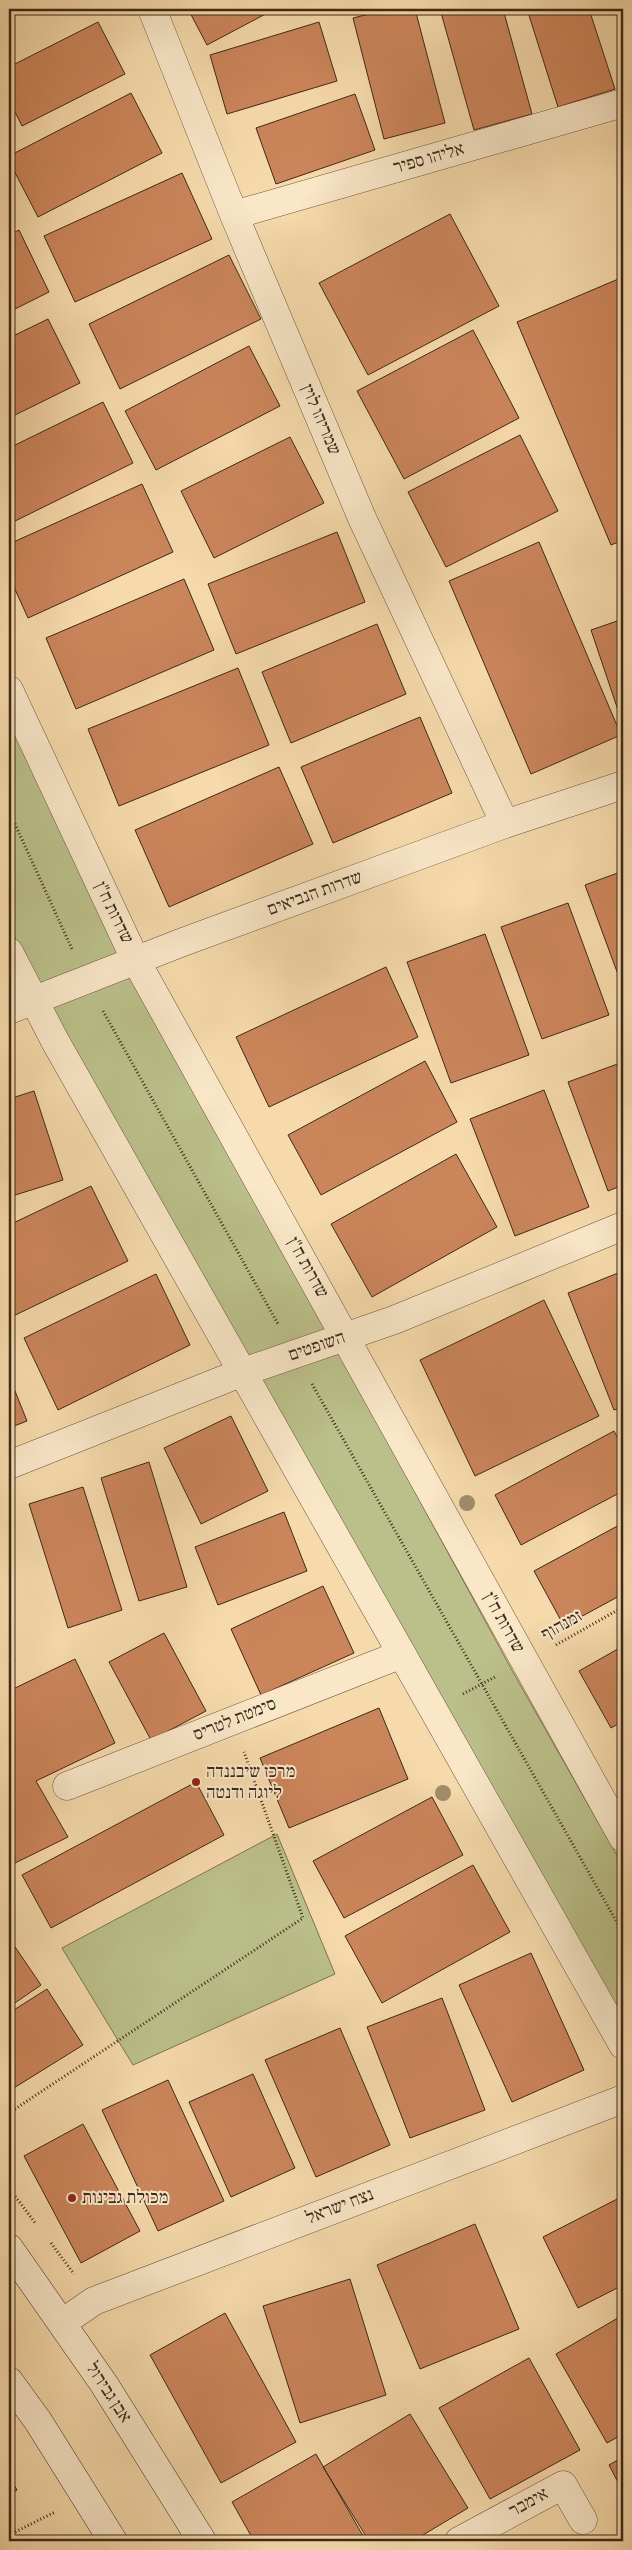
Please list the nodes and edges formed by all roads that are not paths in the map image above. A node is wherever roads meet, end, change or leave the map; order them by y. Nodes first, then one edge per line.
1 (152, 9) edge
2 (623, 103) edge
3 (234, 215) junction
4 (9, 690) edge
5 (623, 785) edge
6 (505, 824) junction
7 (9, 952) edge
8 (135, 959) junction
9 (21, 1005) edge
10 (623, 1226) edge
11 (345, 1337) junction
12 (243, 1372) junction
13 (9, 1465) edge
14 (402, 1654) junction
15 (67, 1786) dead end
16 (623, 1838) edge
17 (623, 2045) edge
18 (623, 2100) edge
19 (9, 2248) edge
20 (62, 2323) junction
21 (9, 2381) edge
22 (583, 2520) dead end
23 (113, 2541) edge
24 (202, 2541) edge
25 (459, 2541) edge

1 - 3 street, שמריהו לוין
2 - 3 street, אליהו ספיר
3 - 6 street, שמריהו לוין
4 - 8 street, שדרות ח"ן
5 - 6 street, שדרות הנביאים
6 - 8 street, שדרות הנביאים
7 - 9 street
8 - 9 street, שדרות הנביאים
8 - 11 street, שדרות ח"ן
9 - 12 street
10 - 11 street, השופטים
11 - 12 street, השופטים
11 - 16 street, שדרות ח"ן
12 - 13 street, השופטים
12 - 14 street
14 - 15 street, סימטת לטריס
14 - 17 street
18 - 20 street, נצח ישראל
19 - 20 street, אבן גבירול
20 - 24 street, אבן גבירול
21 - 23 street
22 - 25 street, אימבר

